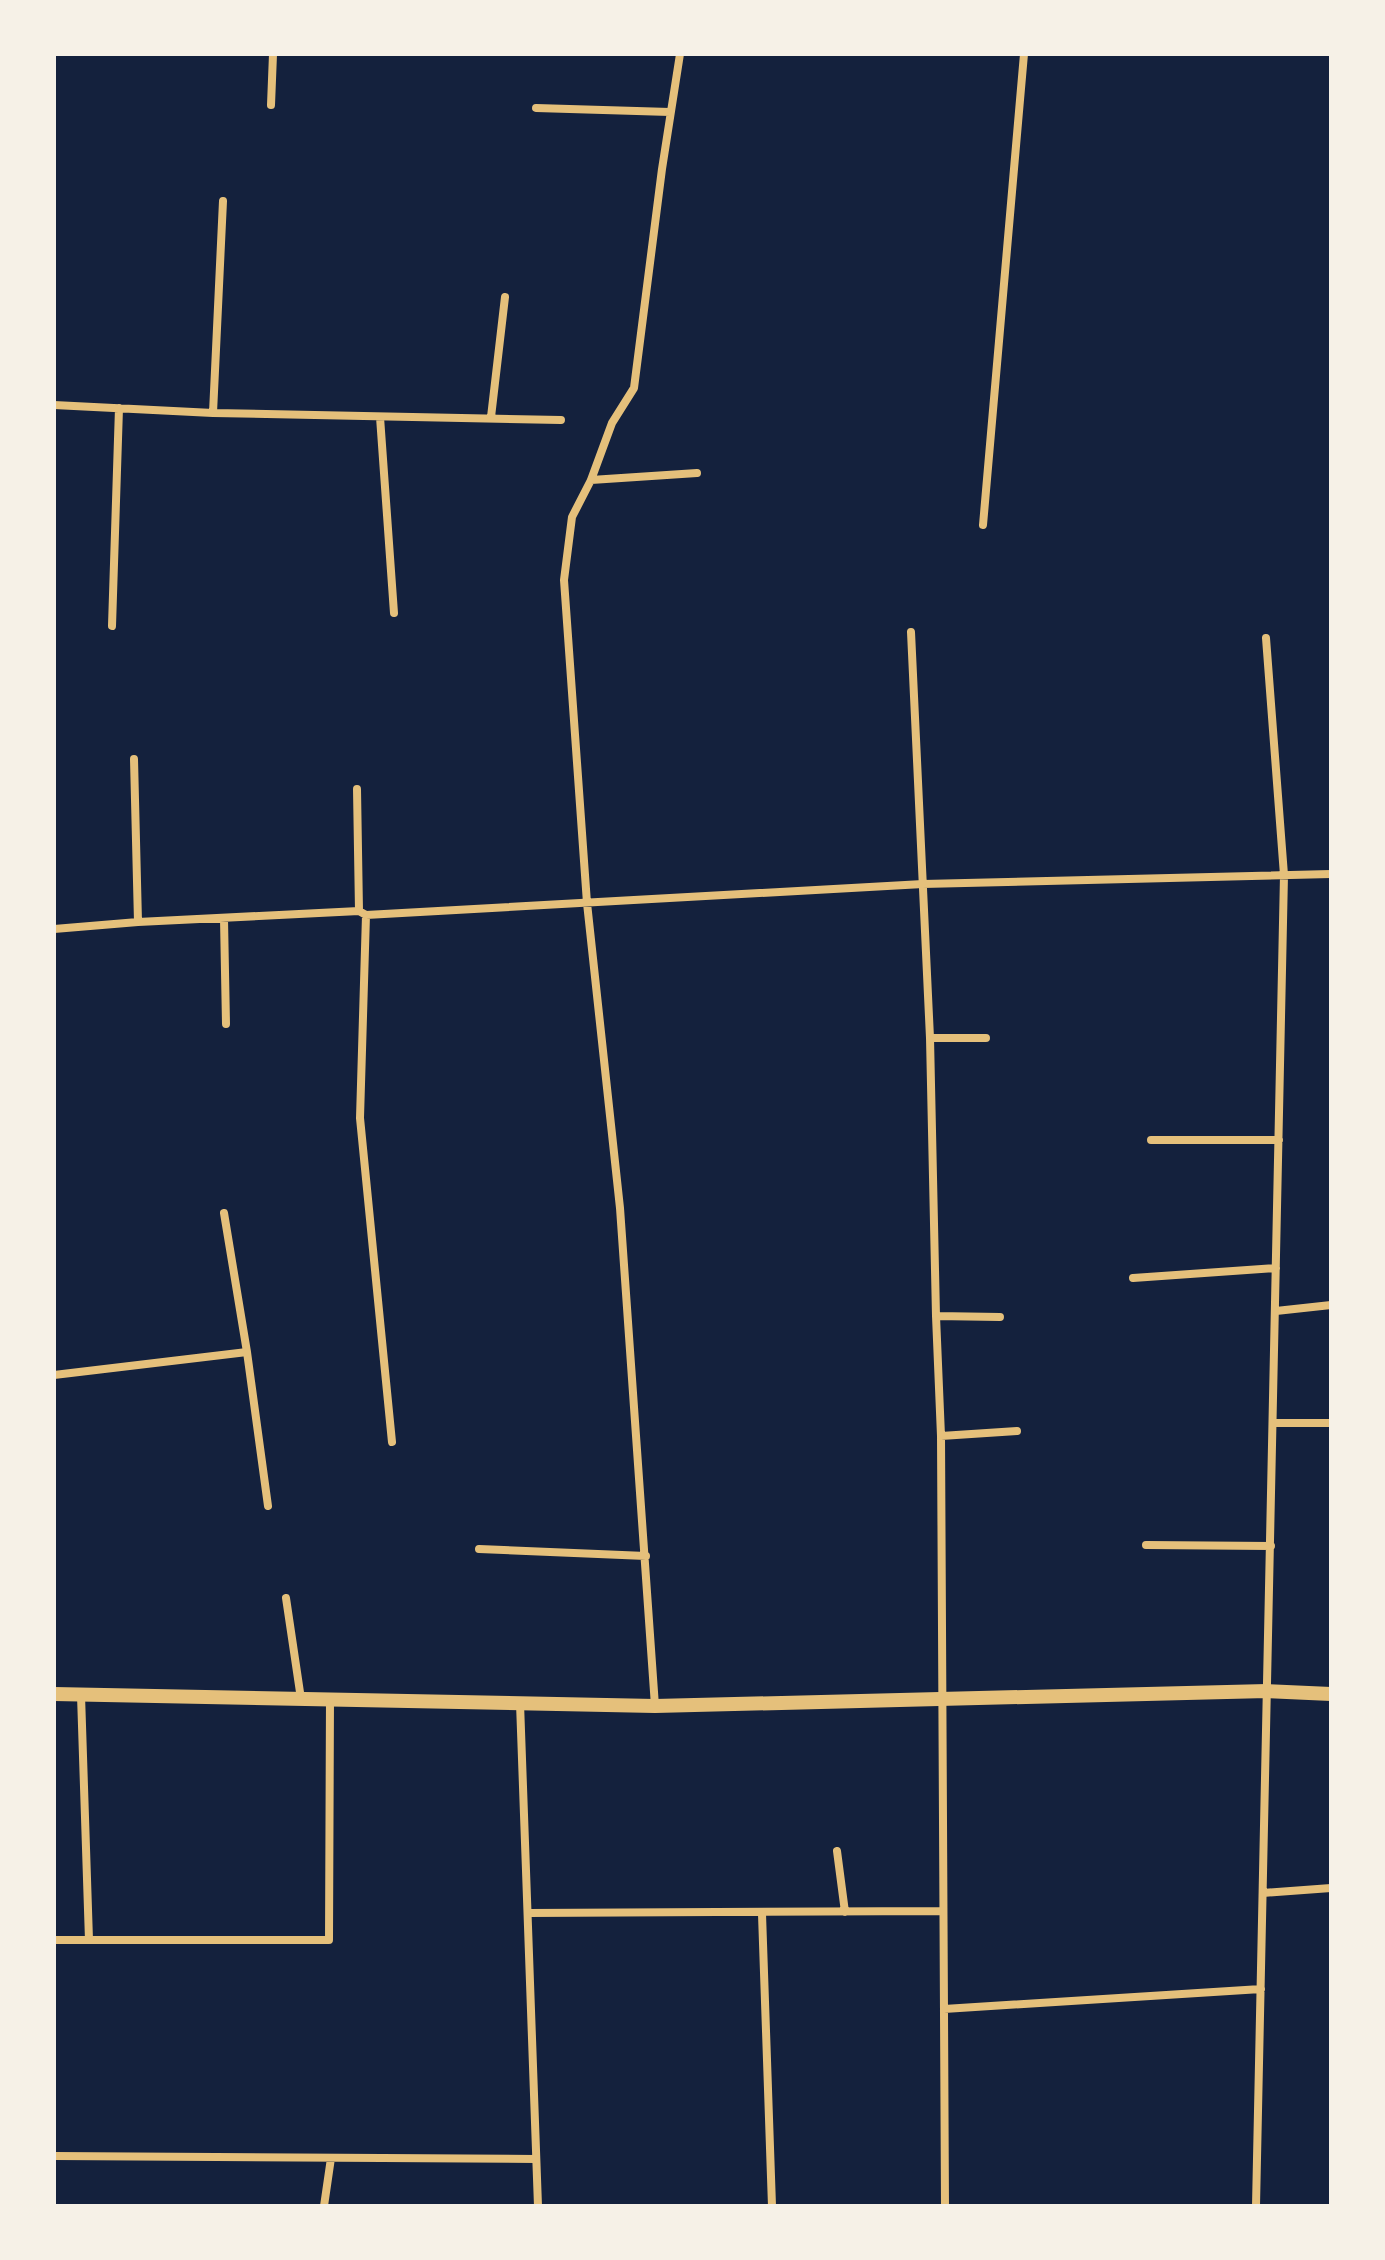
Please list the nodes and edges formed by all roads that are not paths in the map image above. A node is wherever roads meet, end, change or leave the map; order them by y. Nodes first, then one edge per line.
1 (273, 54) edge
2 (680, 54) edge
3 (1024, 54) edge
4 (271, 105) dead end
5 (536, 108) dead end
6 (670, 112) junction
7 (223, 201) dead end
8 (505, 297) dead end
9 (54, 405) edge
10 (119, 408) junction
11 (213, 413) junction
12 (380, 417) junction
13 (491, 417) junction
14 (561, 420) dead end
15 (697, 473) dead end
16 (591, 480) junction
17 (983, 525) dead end
18 (394, 613) dead end
19 (112, 626) dead end
20 (911, 632) dead end
21 (1266, 638) dead end
22 (134, 759) dead end
23 (357, 789) dead end
24 (1331, 874) edge
25 (1284, 875) junction
26 (923, 884) junction
27 (587, 903) junction
28 (362, 913) junction
29 (224, 919) junction
30 (138, 922) junction
31 (54, 929) edge
32 (226, 1024) dead end
33 (930, 1038) junction
34 (986, 1038) dead end
35 (1151, 1140) dead end
36 (1279, 1140) junction
37 (224, 1213) dead end
38 (1276, 1268) junction
39 (1133, 1278) dead end
40 (1331, 1305) edge
41 (1276, 1311) junction
42 (936, 1316) junction
43 (1000, 1317) dead end
44 (247, 1352) junction
45 (54, 1375) edge
46 (1273, 1423) junction
47 (1331, 1423) edge
48 (1017, 1431) dead end
49 (941, 1436) junction
50 (392, 1442) dead end
51 (268, 1506) dead end
52 (1146, 1545) dead end
53 (1271, 1546) junction
54 (479, 1549) dead end
55 (646, 1556) junction
56 (286, 1598) dead end
57 (1267, 1691) junction
58 (54, 1694) edge
59 (1331, 1694) edge
60 (81, 1695) junction
61 (301, 1699) junction
62 (330, 1699) junction
63 (941, 1699) junction
64 (520, 1703) junction
65 (655, 1706) junction
66 (837, 1851) dead end
67 (1331, 1888) edge
68 (1263, 1893) junction
69 (943, 1911) junction
70 (845, 1912) junction
71 (528, 1913) junction
72 (762, 1914) junction
73 (54, 1940) edge
74 (89, 1940) junction
75 (1261, 1989) junction
76 (944, 2009) junction
77 (54, 2156) edge
78 (331, 2158) junction
79 (536, 2159) junction
80 (324, 2206) edge
81 (538, 2206) edge
82 (772, 2206) edge
83 (945, 2206) edge
84 (1256, 2206) edge

1 - 4 street
2 - 6 street
3 - 17 street
5 - 6 street
6 - 16 street
7 - 11 street
8 - 13 street
9 - 10 street
10 - 11 street
10 - 19 street
11 - 12 street
12 - 13 street
12 - 18 street
13 - 14 street
15 - 16 street
16 - 27 street
20 - 26 street
21 - 25 street
22 - 30 street
23 - 28 street
24 - 25 street
25 - 26 street
25 - 36 street
26 - 27 street
26 - 33 street
27 - 28 street
27 - 55 street
28 - 29 street
28 - 50 street
29 - 30 street
29 - 32 street
30 - 31 street
33 - 34 street
33 - 42 street
35 - 36 street
36 - 38 street
37 - 44 street
38 - 39 street
38 - 41 street
40 - 41 street
41 - 46 street
42 - 43 street
42 - 49 street
44 - 45 street
44 - 51 street
46 - 47 street
46 - 53 street
48 - 49 street
49 - 63 street
52 - 53 street
53 - 57 street
54 - 55 street
55 - 65 street
56 - 61 street
57 - 59 street
57 - 63 street
57 - 68 street
58 - 60 street
60 - 61 street
60 - 74 street
61 - 62 street
62 - 64 street
62 - 74 street
63 - 65 street
63 - 69 street
64 - 65 street
64 - 71 street
66 - 70 street
67 - 68 street
68 - 75 street
69 - 70 street
69 - 76 street
70 - 72 street
71 - 72 street
71 - 79 street
72 - 82 street
73 - 74 street
75 - 76 street
75 - 84 street
76 - 83 street
77 - 78 street
78 - 79 street
78 - 80 street
79 - 81 street

